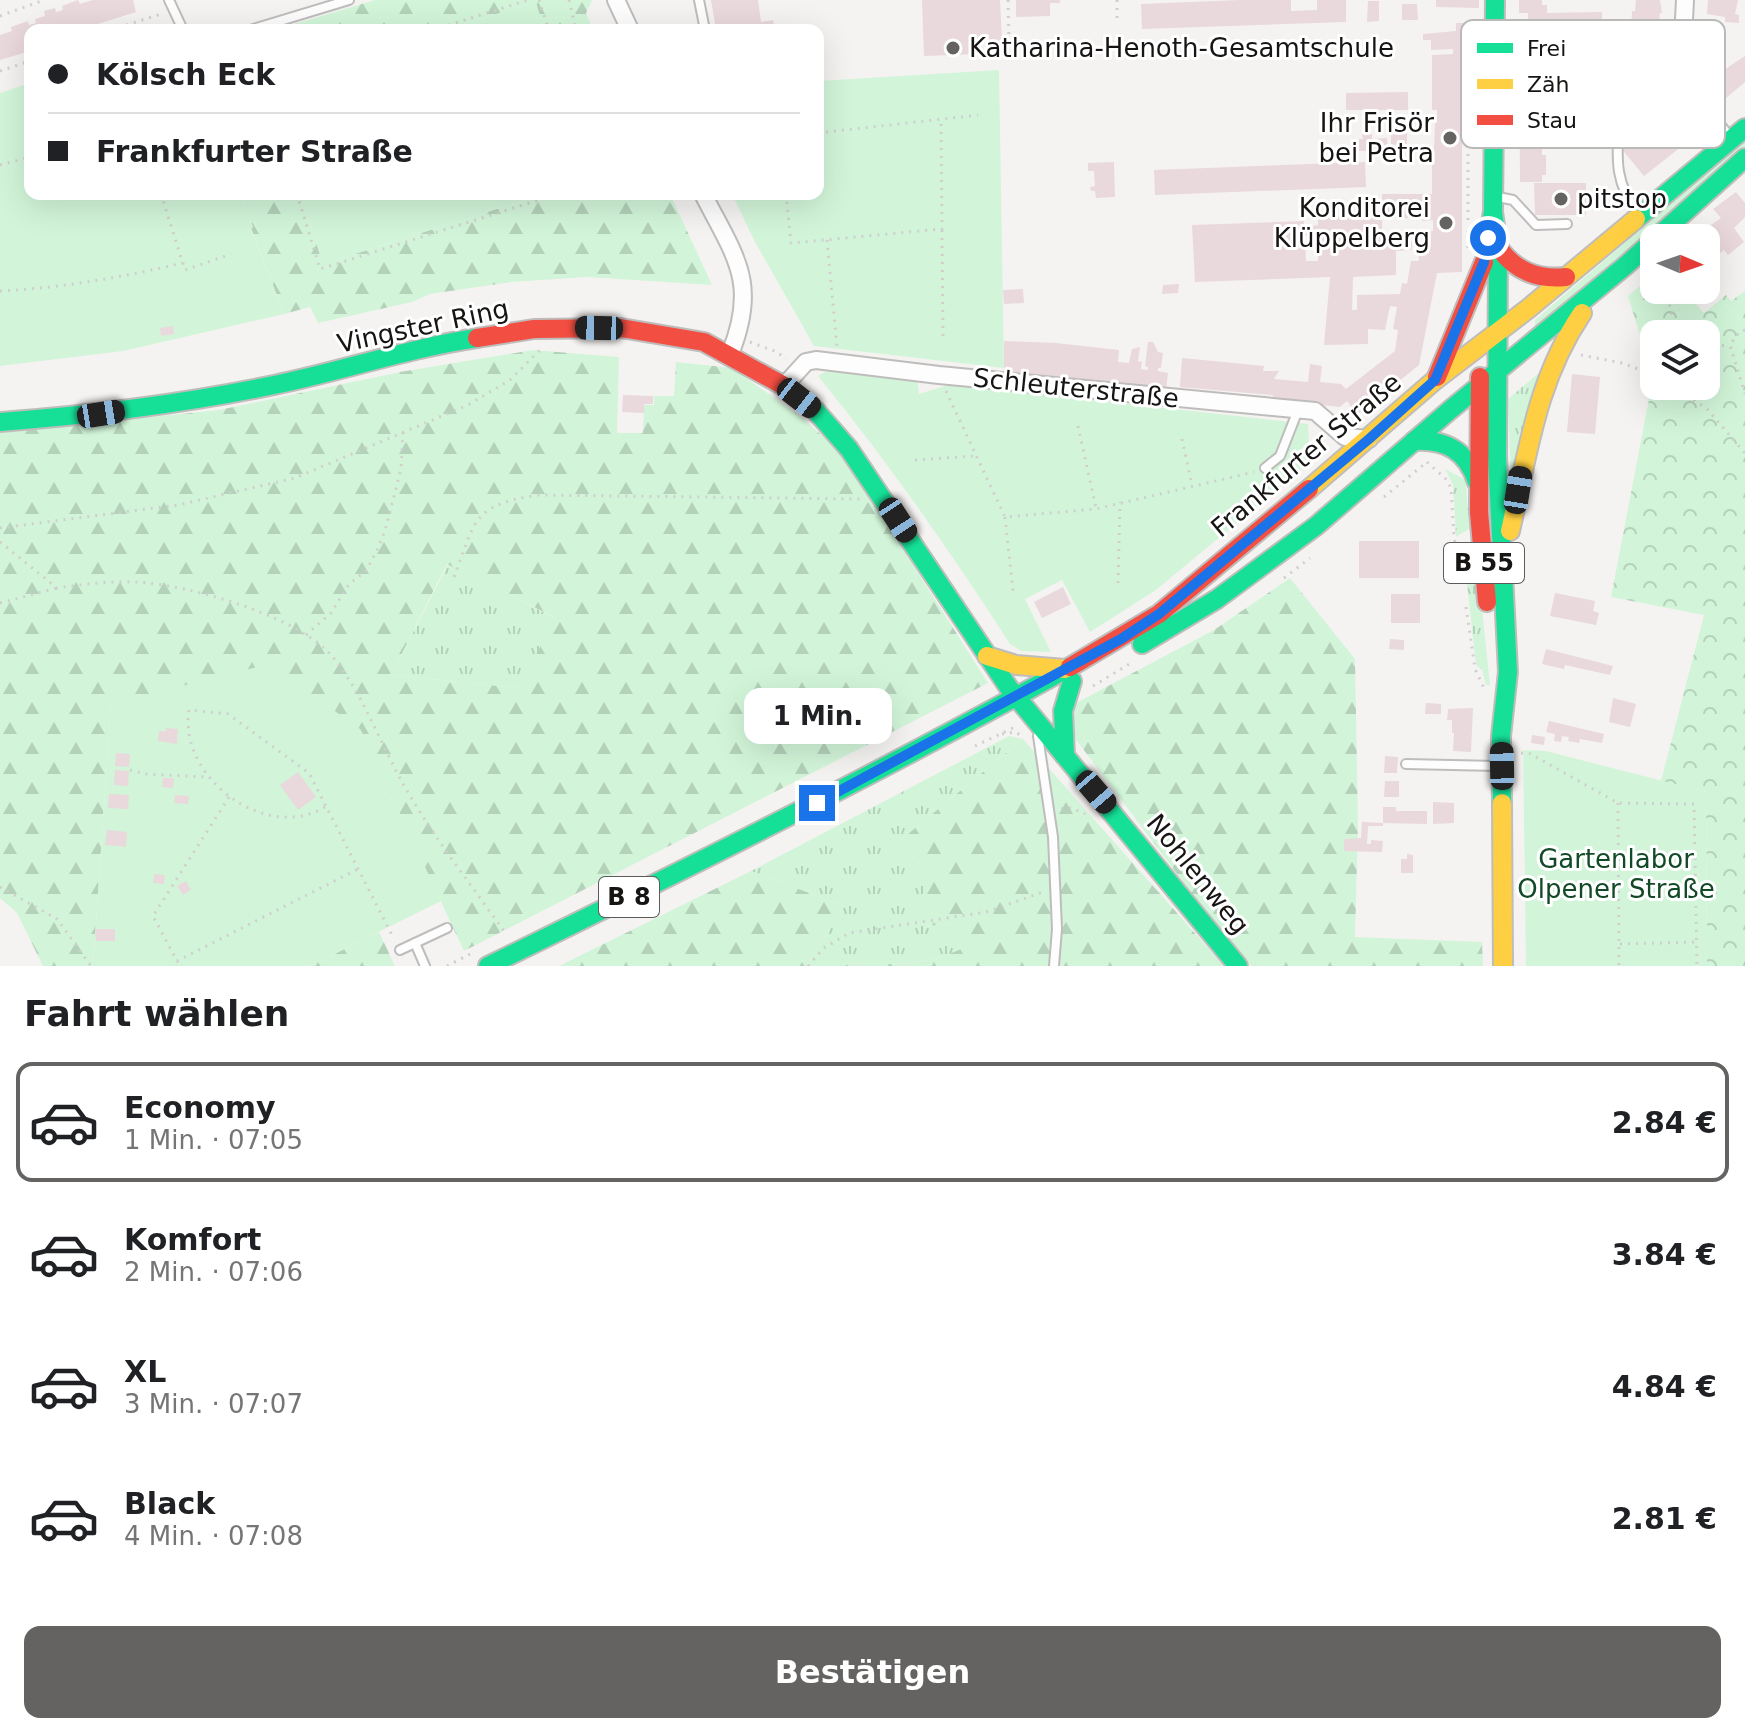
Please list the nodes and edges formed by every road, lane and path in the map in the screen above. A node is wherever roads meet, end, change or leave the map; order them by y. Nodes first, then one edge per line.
1 (44, 0) edge
2 (169, 0) edge
3 (349, 0) edge
4 (528, 0) edge
5 (539, 0) edge
6 (569, 0) edge
7 (616, 0) edge
8 (699, 0) edge
9 (1008, 0) edge
10 (1117, 0) edge
11 (1495, 0) edge
12 (1685, 0) edge
13 (174, 10) junction
14 (0, 16) edge
15 (1117, 19) dead end
16 (1495, 20) edge
17 (1684, 20) edge
18 (130, 24) edge
19 (180, 24) edge
20 (270, 24) edge
21 (452, 24) edge
22 (547, 24) edge
23 (575, 24) edge
24 (627, 24) edge
25 (704, 24) edge
26 (1009, 42) dead end
27 (24, 63) edge
28 (0, 71) edge
29 (978, 115) dead end
30 (941, 119) junction
31 (1745, 128) edge
32 (824, 132) edge
33 (1725, 137) edge
34 (1728, 141) junction
35 (1725, 143) edge
36 (1470, 148) edge
37 (1494, 148) edge
38 (1617, 148) edge
39 (1720, 148) edge
40 (1745, 158) edge
41 (24, 159) edge
42 (0, 165) edge
43 (163, 200) edge
44 (299, 200) edge
45 (539, 200) edge
46 (706, 200) edge
47 (787, 200) edge
48 (1493, 204) junction
49 (1639, 215) junction
50 (1567, 224) dead end
51 (942, 229) junction
52 (827, 240) junction
53 (1498, 247) junction
54 (231, 254) dead end
55 (1475, 258) junction
56 (183, 263) junction
57 (1625, 266) junction
58 (1566, 277) junction
59 (0, 291) edge
60 (554, 327) junction
61 (1745, 330) edge
62 (1498, 332) junction
63 (943, 338) dead end
64 (1481, 345) junction
65 (1730, 345) junction
66 (1720, 346) edge
67 (730, 354) junction
68 (1573, 354) dead end
69 (838, 363) junction
70 (1640, 370) edge
71 (1498, 373) junction
72 (939, 375) junction
73 (1435, 380) junction
74 (784, 386) junction
75 (1480, 388) junction
76 (1745, 394) edge
77 (1694, 400) edge
78 (1298, 410) junction
79 (0, 422) edge
80 (1078, 426) dead end
81 (403, 432) junction
82 (1182, 439) dead end
83 (1369, 439) junction
84 (1414, 441) junction
85 (1745, 453) edge
86 (975, 456) junction
87 (915, 460) dead end
88 (1427, 462) dead end
89 (1265, 468) joint
90 (1192, 485) junction
91 (1478, 488) junction
92 (884, 500) junction
93 (1120, 502) junction
94 (1096, 509) junction
95 (1005, 517) junction
96 (0, 528) edge
97 (0, 542) edge
98 (1502, 561) junction
99 (454, 577) dead end
100 (1118, 583) dead end
101 (57, 588) junction
102 (1013, 591) dead end
103 (0, 603) edge
104 (306, 635) junction
105 (987, 656) junction
106 (1475, 669) dead end
107 (1069, 675) junction
108 (1024, 707) junction
109 (995, 735) dead end
110 (1501, 736) junction
111 (1521, 753) dead end
112 (1065, 756) junction
113 (1043, 757) junction
114 (1406, 764) dead end
115 (1502, 766) junction
116 (130, 770) dead end
117 (206, 776) junction
118 (229, 797) junction
119 (1618, 803) junction
120 (325, 807) junction
121 (358, 869) junction
122 (1055, 886) junction
123 (0, 887) edge
124 (447, 928) dead end
125 (509, 938) dead end
126 (1696, 942) junction
127 (415, 943) junction
128 (1619, 944) junction
129 (400, 950) joint
130 (91, 966) edge
131 (425, 966) edge
132 (488, 966) edge
133 (808, 966) edge
134 (1054, 966) edge
135 (1238, 966) edge
136 (1503, 966) edge
137 (1619, 966) edge
138 (1697, 966) edge

1 - 14 path
2 - 13 lane
3 - 20 lane
4 - 21 path
5 - 22 path
6 - 23 path
7 - 24 street
8 - 25 lane
9 - 26 path
10 - 15 path
11 - 16 main road, B 55
12 - 17 street
13 - 18 path
13 - 19 lane
27 - 28 path
29 - 30 path
30 - 32 path
30 - 51 path
31 - 34 main road, Frankfurter Straße / B 8
33 - 34 street
34 - 35 main road, Frankfurter Straße / B 8
36 - 55 path
37 - 48 main road, B 55
38 - 49 lane
39 - 49 main road, Frankfurter Straße / B 8
40 - 57 main road, Frankfurter Straße / B 8
41 - 42 path
43 - 56 path
44 - 45 path
46 - 67 street
47 - 52 path
48 - 50 lane
48 - 53 main road, B 55
48 - 55 main road, B 55
49 - 58 main road, Frankfurter Straße / B 8
51 - 52 path
51 - 63 path
52 - 69 path
53 - 58 main road
53 - 62 main road, B 55
54 - 56 path
55 - 64 main road, B 55
55 - 73 main road
56 - 59 path
57 - 71 main road, Frankfurter Straße / B 8
57 - 98 main road
58 - 62 main road, Frankfurter Straße / B 8
60 - 67 main road, Vingster Ring
60 - 79 main road, Vingster Ring
60 - 81 path
61 - 65 path
62 - 64 main road, Frankfurter Straße / B 8
62 - 71 main road, B 55
64 - 73 main road, Frankfurter Straße / B 8
64 - 75 main road, B 55
65 - 66 path
65 - 76 path
67 - 74 main road, Vingster Ring
68 - 70 path
69 - 72 street, Schleuterstraße
69 - 74 street, Schleuterstraße
71 - 75 main road, Frankfurter Straße / B 8
71 - 98 main road, B 55
72 - 78 street, Schleuterstraße
72 - 86 path
73 - 83 main road, Frankfurter Straße / B 8
74 - 92 main road, Vingster Ring
75 - 84 main road, Frankfurter Straße / B 8
75 - 91 main road, B 55
77 - 85 path
78 - 83 street, Schleuterstraße
78 - 89 lane
80 - 94 path
81 - 96 path
81 - 104 path
82 - 90 path
83 - 107 main road, Frankfurter Straße / B 8
84 - 91 main road
84 - 107 main road, Frankfurter Straße / B 8
86 - 87 path
86 - 95 path
88 - 106 path
89 - 90 path
90 - 93 path
91 - 110 main road, B 55
92 - 99 path
92 - 105 main road, Vingster Ring
93 - 94 path
93 - 100 path
94 - 95 path
95 - 102 path
97 - 101 path
98 - 110 main road, B 55
101 - 103 path
101 - 104 path
104 - 125 path
105 - 107 main road
105 - 108 main road, Vingster Ring
107 - 108 main road, Frankfurter Straße / B 8
107 - 112 main road
108 - 112 main road, Nohlenweg
108 - 113 lane
108 - 132 main road, Frankfurter Straße / B 8
109 - 113 path
110 - 115 main road, B 55
111 - 119 path
112 - 135 main road, Nohlenweg
113 - 122 lane
114 - 115 lane
115 - 136 main road, B 55
116 - 117 path
117 - 118 path
117 - 120 path
118 - 120 path
118 - 121 path
119 - 126 path
119 - 128 path
120 - 121 path
121 - 129 path
122 - 133 path
122 - 134 lane
123 - 130 path
124 - 127 lane
126 - 128 path
126 - 138 path
127 - 129 lane
127 - 131 lane
128 - 137 path

